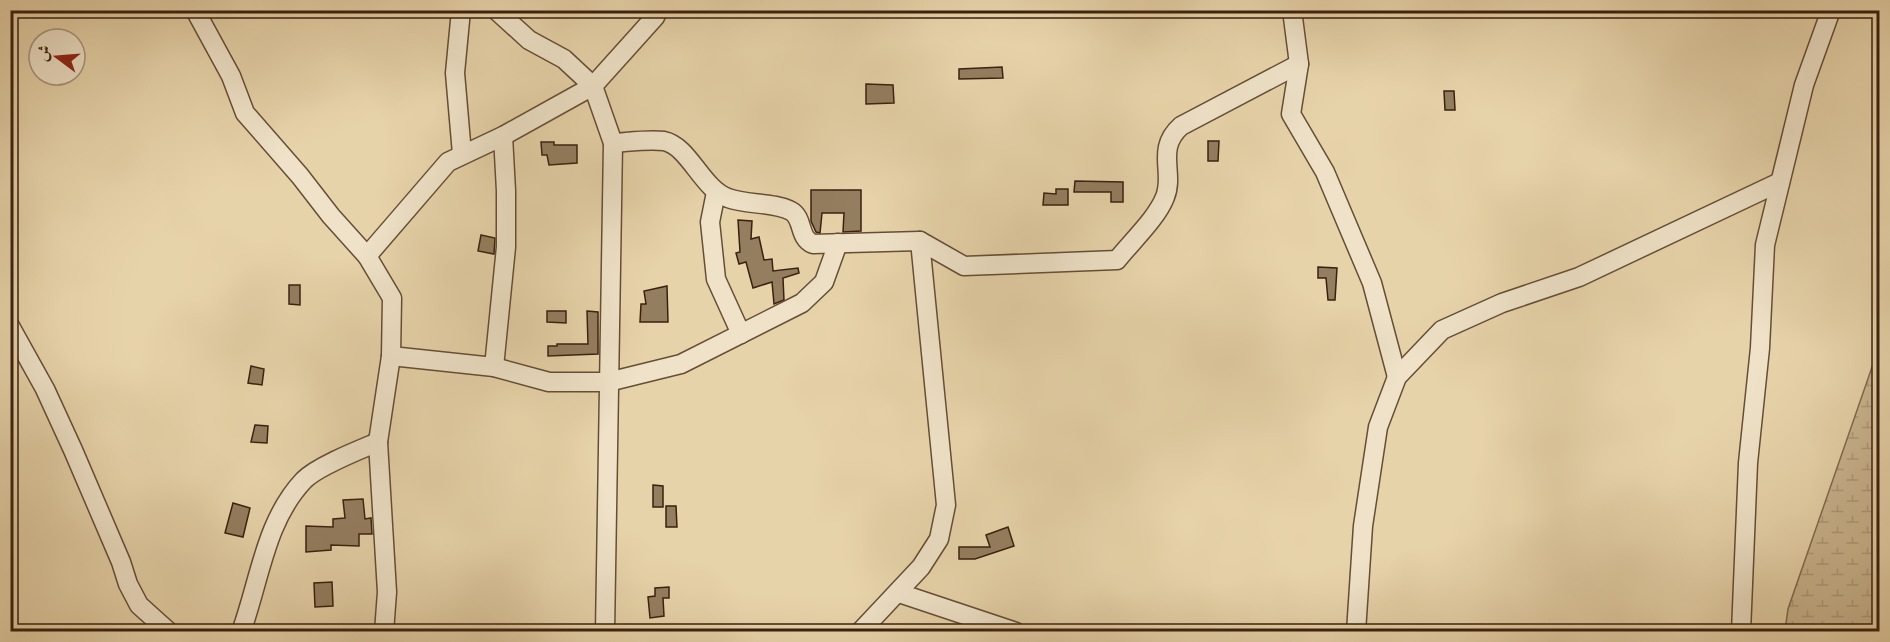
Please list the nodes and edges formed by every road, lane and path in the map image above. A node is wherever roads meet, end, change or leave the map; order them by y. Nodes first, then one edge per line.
1 (195, 10) edge
2 (461, 10) edge
3 (496, 10) edge
4 (658, 10) edge
5 (1292, 10) edge
6 (1831, 10) edge
7 (1299, 64) junction
8 (593, 86) junction
9 (503, 136) junction
10 (613, 143) junction
11 (462, 154) junction
12 (1780, 182) junction
13 (716, 192) junction
14 (920, 241) junction
15 (837, 243) junction
16 (367, 256) junction
17 (10, 326) edge
18 (741, 334) junction
19 (391, 356) junction
20 (494, 367) junction
21 (1397, 377) junction
22 (608, 382) junction
23 (378, 442) junction
24 (899, 593) junction
25 (169, 632) edge
26 (241, 632) edge
27 (384, 632) edge
28 (605, 632) edge
29 (860, 632) edge
30 (1016, 632) edge
31 (1356, 632) edge
32 (1741, 632) edge

1 - 16 street
2 - 11 street
3 - 8 street
4 - 8 street
5 - 7 street
6 - 12 street
7 - 14 street
7 - 21 street
8 - 9 street
8 - 10 street
9 - 11 street
9 - 20 street
10 - 13 street
10 - 22 street
11 - 16 street
12 - 21 street
12 - 32 street
13 - 15 street
13 - 18 street
14 - 15 street
14 - 24 street
15 - 18 street
16 - 19 street
17 - 25 street
18 - 22 street
19 - 20 street
19 - 23 street
20 - 22 street
21 - 31 street
22 - 28 street
23 - 26 street
23 - 27 street
24 - 29 street
24 - 30 street

